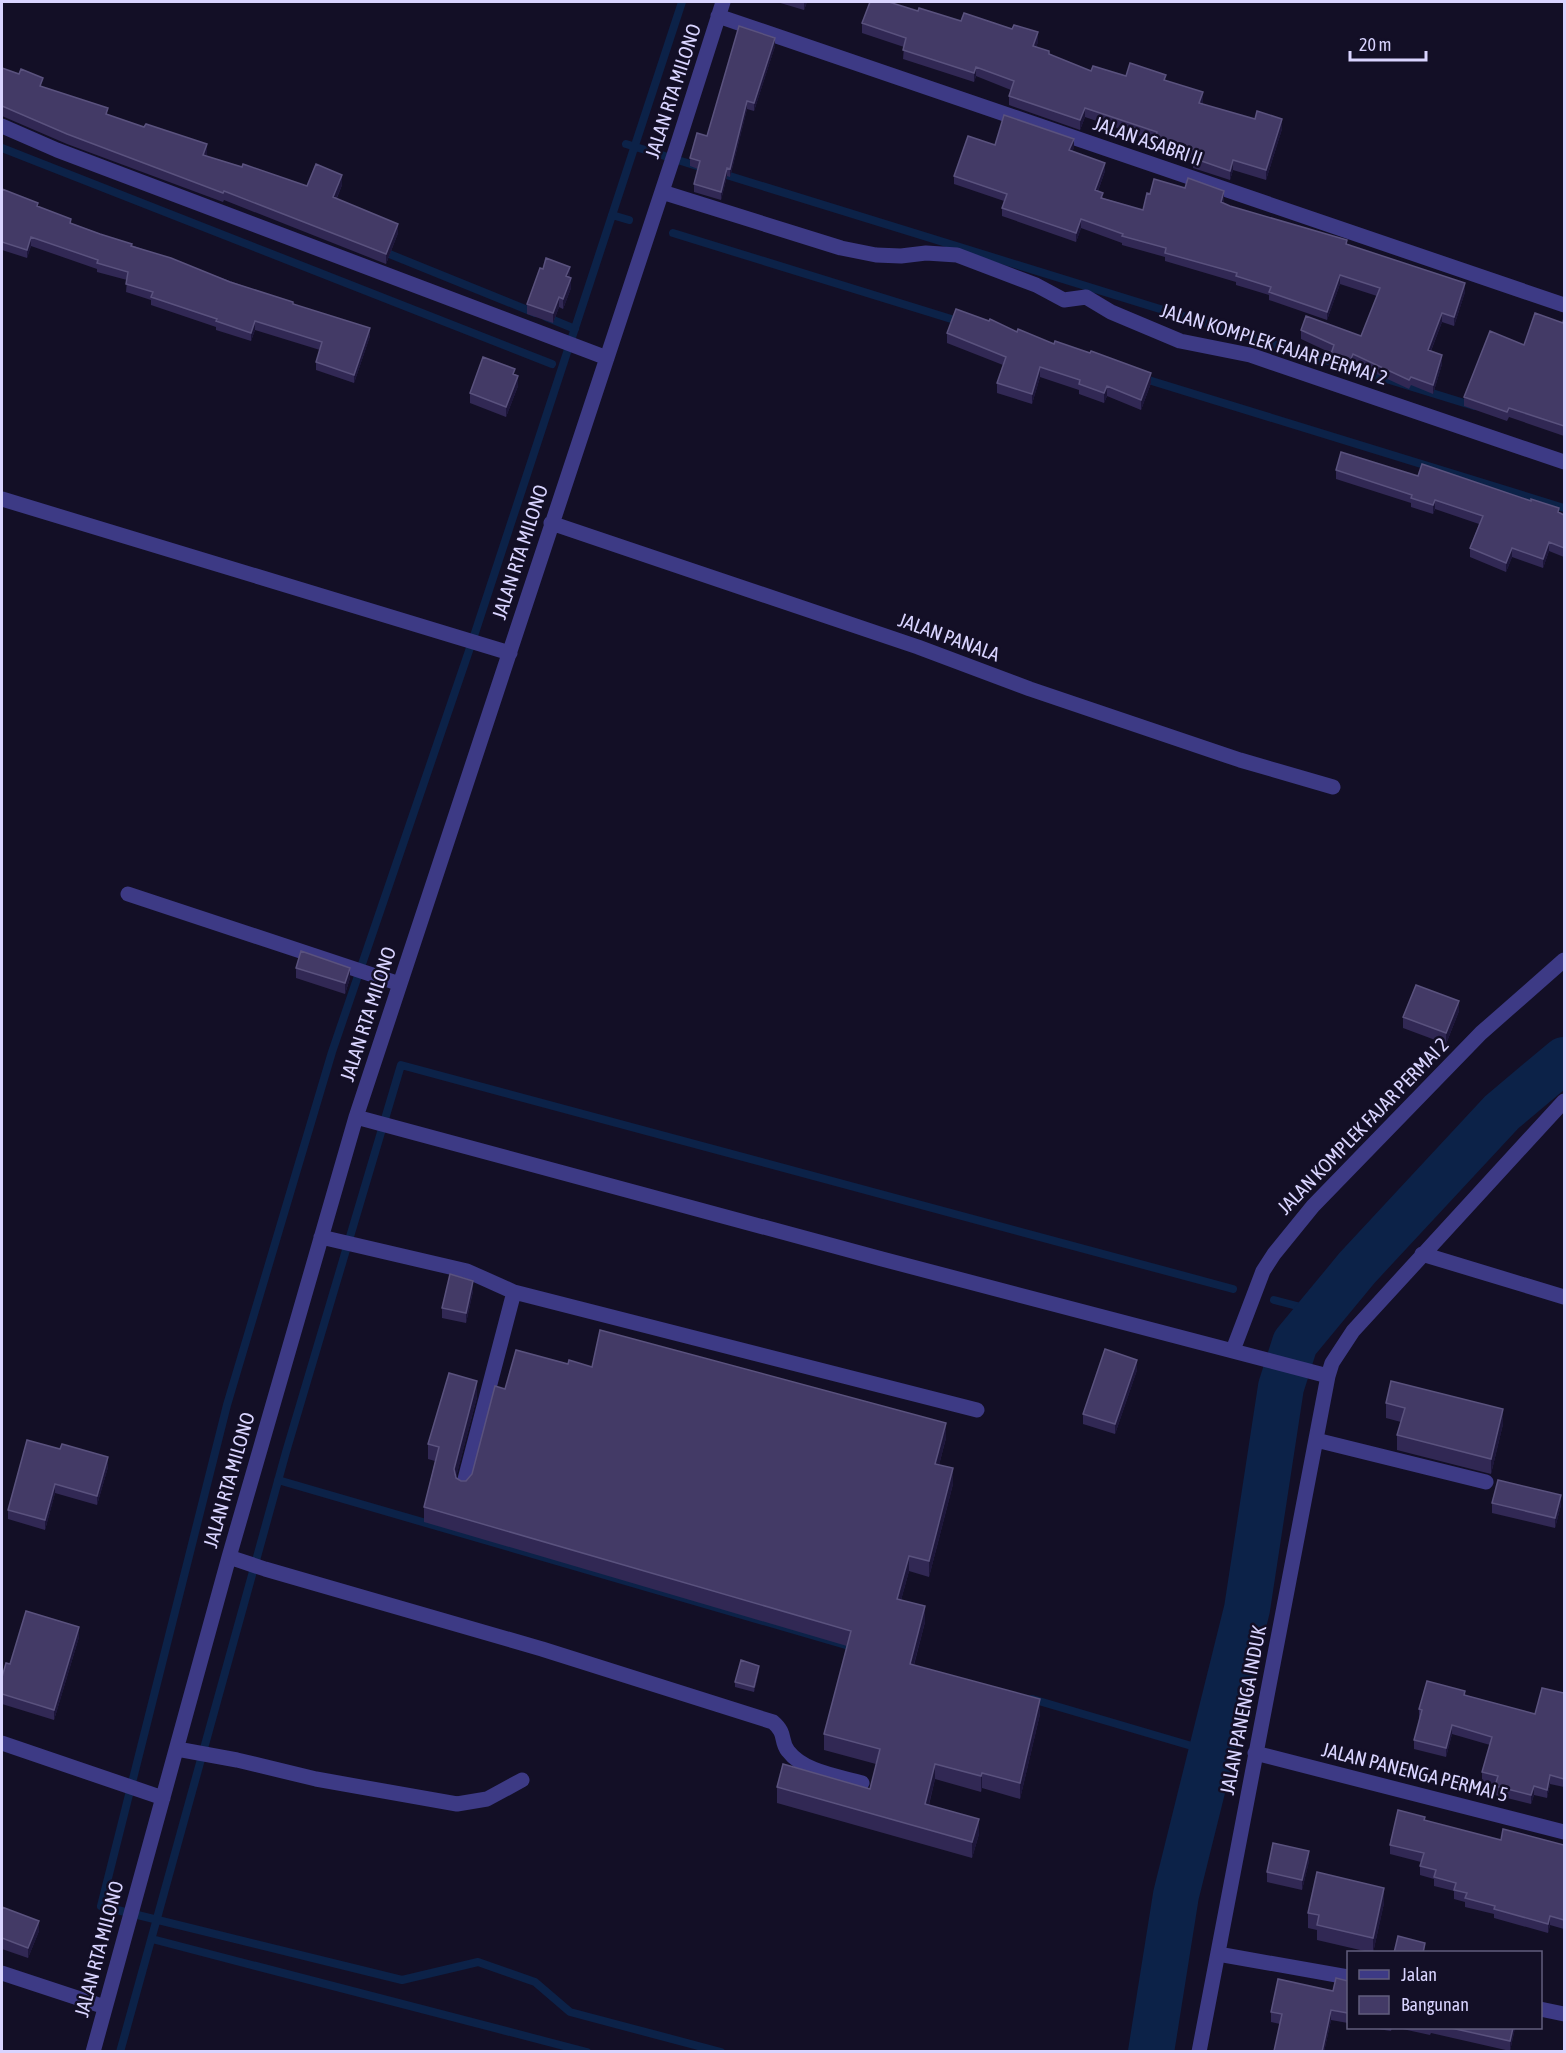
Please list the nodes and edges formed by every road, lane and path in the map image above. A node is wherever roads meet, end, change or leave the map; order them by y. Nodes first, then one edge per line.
1 (721, 9) edge
2 (2, 126) edge
3 (662, 192) junction
4 (1564, 305) edge
5 (607, 358) junction
6 (1564, 462) edge
7 (2, 500) edge
8 (551, 523) junction
9 (510, 653) junction
10 (1333, 787) dead end
11 (128, 894) dead end
12 (1564, 960) edge
13 (400, 984) junction
14 (1564, 1101) edge
15 (356, 1117) junction
16 (321, 1237) junction
17 (1422, 1254) junction
18 (514, 1292) junction
19 (1564, 1297) edge
20 (1233, 1350) junction
21 (1328, 1376) junction
22 (977, 1410) dead end
23 (1316, 1440) junction
24 (1486, 1482) dead end
25 (463, 1487) edge
26 (229, 1557) junction
27 (2, 1743) edge
28 (177, 1749) junction
29 (1256, 1753) junction
30 (522, 1780) dead end
31 (862, 1783) dead end
32 (163, 1798) junction
33 (1564, 1832) edge
34 (1218, 1954) junction
35 (2, 1973) edge
36 (1347, 1977) edge
37 (105, 2007) junction
38 (1542, 2009) edge
39 (1564, 2013) edge
40 (93, 2052) edge
41 (1199, 2052) edge

1 - 3 street, JALAN RTA MILONO
1 - 4 street, JALAN ASABRI II
2 - 5 street
3 - 5 street, JALAN RTA MILONO
3 - 6 street, JALAN KOMPLEK FAJAR PERMAI 2
5 - 8 street, JALAN RTA MILONO
7 - 9 street
8 - 9 street, JALAN RTA MILONO
8 - 10 street, JALAN PANALA
9 - 13 street, JALAN RTA MILONO
11 - 13 street
12 - 20 street, JALAN KOMPLEK FAJAR PERMAI 2
13 - 15 street, JALAN RTA MILONO
14 - 17 street, JALAN PANENGA INDUK
15 - 16 street, JALAN RTA MILONO
15 - 20 street
16 - 18 street
16 - 26 street, JALAN RTA MILONO
17 - 19 street
17 - 21 street, JALAN PANENGA INDUK
18 - 22 street
18 - 25 street
20 - 21 street
21 - 23 street, JALAN PANENGA INDUK
23 - 24 street
23 - 29 street, JALAN PANENGA INDUK
26 - 28 street, JALAN RTA MILONO
26 - 31 street
27 - 32 street
28 - 30 street
28 - 32 street, JALAN RTA MILONO
29 - 33 street, JALAN PANENGA PERMAI 5
29 - 34 street, JALAN PANENGA INDUK
32 - 37 street, JALAN RTA MILONO
34 - 36 street
34 - 41 street, JALAN PANENGA INDUK
35 - 37 street
37 - 40 street, JALAN RTA MILONO
38 - 39 street

